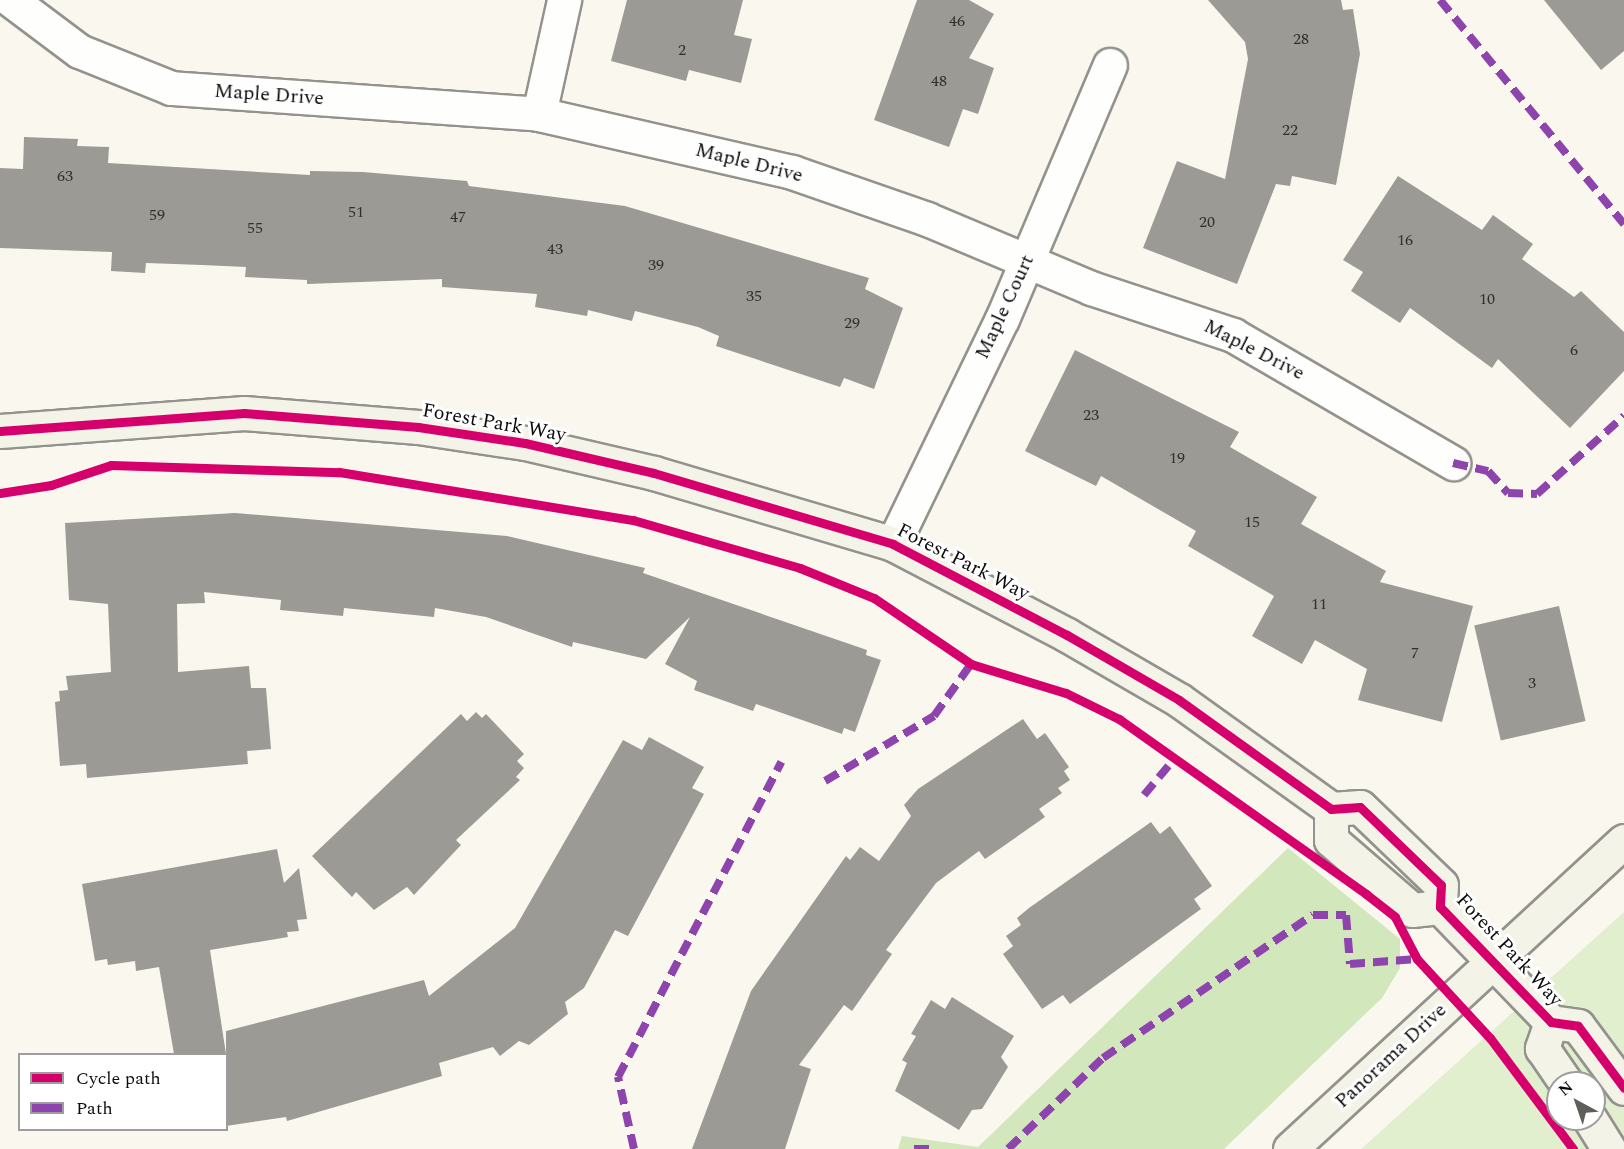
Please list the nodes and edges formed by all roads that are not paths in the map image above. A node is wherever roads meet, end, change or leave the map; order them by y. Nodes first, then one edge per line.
1 (11, 0) edge
2 (564, 0) edge
3 (1110, 65) dead end
4 (539, 114) junction
5 (1027, 261) junction
6 (0, 431) edge
7 (1453, 463) dead end
8 (893, 544) junction
9 (1330, 808) junction
10 (1624, 841) edge
11 (1440, 906) junction
12 (1495, 959) junction
13 (1551, 1022) junction
14 (1558, 1071) edge
15 (1624, 1088) edge
16 (1598, 1131) edge
17 (1290, 1149) edge
18 (1609, 1149) edge

1 - 4 street, Maple Drive
2 - 4 street
3 - 5 street, Maple Court
4 - 5 street, Maple Drive
5 - 7 street, Maple Drive
5 - 8 street, Maple Court
6 - 8 street, Forest Park Way
8 - 9 street, Forest Park Way
9 - 11 street, Forest Park Way
9 - 11 street, Forest Park Way
10 - 12 street, Panorama Drive
11 - 12 street, Forest Park Way
12 - 13 street, Forest Park Way
12 - 17 street, Panorama Drive
13 - 14 street, Forest Park Way
13 - 15 street, Forest Park Way
16 - 18 street

